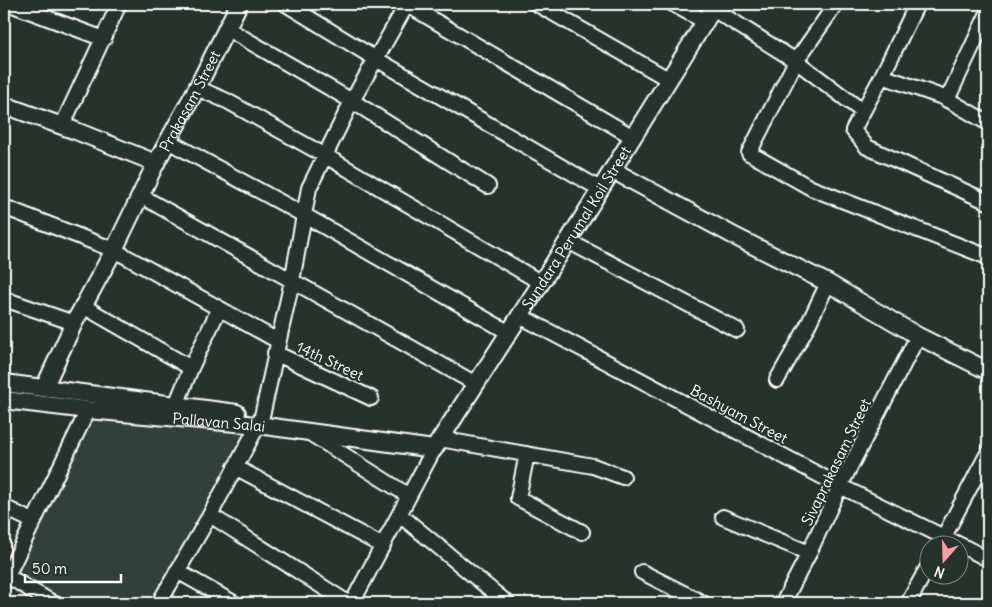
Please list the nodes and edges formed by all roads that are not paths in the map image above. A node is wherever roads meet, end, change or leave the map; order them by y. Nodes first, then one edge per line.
1 (10, 4) edge
2 (119, 4) edge
3 (239, 4) edge
4 (286, 4) edge
5 (407, 4) edge
6 (537, 4) edge
7 (673, 4) edge
8 (836, 4) edge
9 (917, 4) edge
10 (712, 12) edge
11 (988, 13) edge
12 (226, 28) junction
13 (104, 39) junction
14 (376, 59) junction
15 (796, 61) junction
16 (882, 76) junction
17 (668, 79) junction
18 (197, 88) junction
19 (947, 100) junction
20 (352, 101) junction
21 (4, 105) edge
22 (862, 111) junction
23 (988, 123) edge
24 (62, 126) junction
25 (634, 136) junction
26 (168, 141) junction
27 (324, 156) junction
28 (156, 163) junction
29 (612, 170) junction
30 (488, 186) dead end
31 (600, 189) junction
32 (140, 196) junction
33 (988, 202) edge
34 (4, 207) edge
35 (304, 215) junction
36 (568, 241) junction
37 (114, 250) junction
38 (988, 257) edge
39 (292, 281) junction
40 (540, 282) junction
41 (828, 283) junction
42 (4, 299) edge
43 (83, 306) junction
44 (219, 309) junction
45 (520, 316) junction
46 (74, 323) junction
47 (737, 330) dead end
48 (508, 332) junction
49 (918, 336) junction
50 (276, 347) junction
51 (191, 368) junction
52 (988, 371) edge
53 (777, 380) dead end
54 (4, 383) edge
55 (476, 384) junction
56 (44, 388) junction
57 (371, 398) dead end
58 (4, 400) edge
59 (176, 405) junction
60 (88, 410) junction
61 (260, 421) junction
62 (307, 432) junction
63 (437, 444) junction
64 (988, 453) edge
65 (527, 454) junction
66 (235, 467) junction
67 (623, 477) dead end
68 (840, 486) junction
69 (409, 496) junction
70 (4, 507) edge
71 (210, 515) junction
72 (400, 516) junction
73 (723, 516) dead end
74 (34, 522) junction
75 (582, 532) dead end
76 (928, 534) edge
77 (945, 534) edge
78 (383, 546) junction
79 (970, 550) edge
80 (809, 553) junction
81 (988, 559) edge
82 (177, 571) junction
83 (642, 572) dead end
84 (6, 575) edge
85 (920, 581) edge
86 (53, 603) edge
87 (159, 603) edge
88 (234, 603) edge
89 (350, 603) edge
90 (507, 603) edge
91 (702, 603) edge
92 (783, 603) edge
93 (908, 603) edge

1 - 13 street
2 - 13 street
3 - 12 street, Prakasam Street
4 - 14 street
5 - 14 street
5 - 25 street
6 - 17 street
7 - 10 street
8 - 15 street
9 - 16 street
10 - 15 street
10 - 17 street, Sundara Perumal Koil Street
11 - 19 street
12 - 18 street, Prakasam Street
12 - 20 street
13 - 24 street
14 - 20 street
14 - 31 street
15 - 22 street
15 - 38 street
16 - 19 street
16 - 22 street
17 - 25 street, Sundara Perumal Koil Street
18 - 26 street, Prakasam Street
18 - 27 street
19 - 23 street
20 - 27 street
20 - 30 street
21 - 24 street
22 - 33 street
24 - 28 street
25 - 29 street, Sundara Perumal Koil Street
26 - 28 street, Prakasam Street
26 - 35 street
27 - 35 street
27 - 40 street
28 - 32 street, Prakasam Street
29 - 31 street, Sundara Perumal Koil Street
29 - 41 street
31 - 36 street, Sundara Perumal Koil Street
32 - 37 street, Prakasam Street
32 - 39 street
34 - 37 street, 14th Street
35 - 39 street
35 - 48 street
36 - 40 street, Sundara Perumal Koil Street
36 - 47 street
37 - 43 street, Prakasam Street
37 - 44 street, 14th Street
39 - 50 street
39 - 55 street
40 - 45 street, Sundara Perumal Koil Street
41 - 49 street
41 - 53 street
42 - 46 street
43 - 46 street, Prakasam Street
43 - 51 street
44 - 50 street, 14th Street
44 - 51 street
45 - 48 street, Sundara Perumal Koil Street
45 - 68 street, Bashyam Street
46 - 56 street, Prakasam Street
48 - 55 street, Sundara Perumal Koil Street
49 - 52 street
49 - 68 street, Sivaprakasam Street
50 - 57 street, 14th Street
50 - 61 street
51 - 59 street
54 - 56 street
55 - 63 street, Sundara Perumal Koil Street
56 - 59 street
58 - 60 street, Pallavan Salai
59 - 61 street
60 - 61 street, Pallavan Salai
60 - 74 street
61 - 62 street, Pallavan Salai
61 - 63 street
61 - 66 street
62 - 63 street, Pallavan Salai
62 - 69 street
63 - 65 street
63 - 69 street
64 - 77 street
65 - 67 street
65 - 75 street
66 - 71 street
66 - 78 street
68 - 76 street, Bashyam Street
68 - 80 street, Sivaprakasam Street
69 - 72 street
70 - 74 street
71 - 82 street
71 - 89 street
72 - 78 street
72 - 90 street
73 - 80 street
74 - 84 street
78 - 89 street
79 - 81 street, Bashyam Street
80 - 92 street, Sivaprakasam Street
82 - 87 street
82 - 88 street
83 - 91 street
84 - 86 street
85 - 93 street

